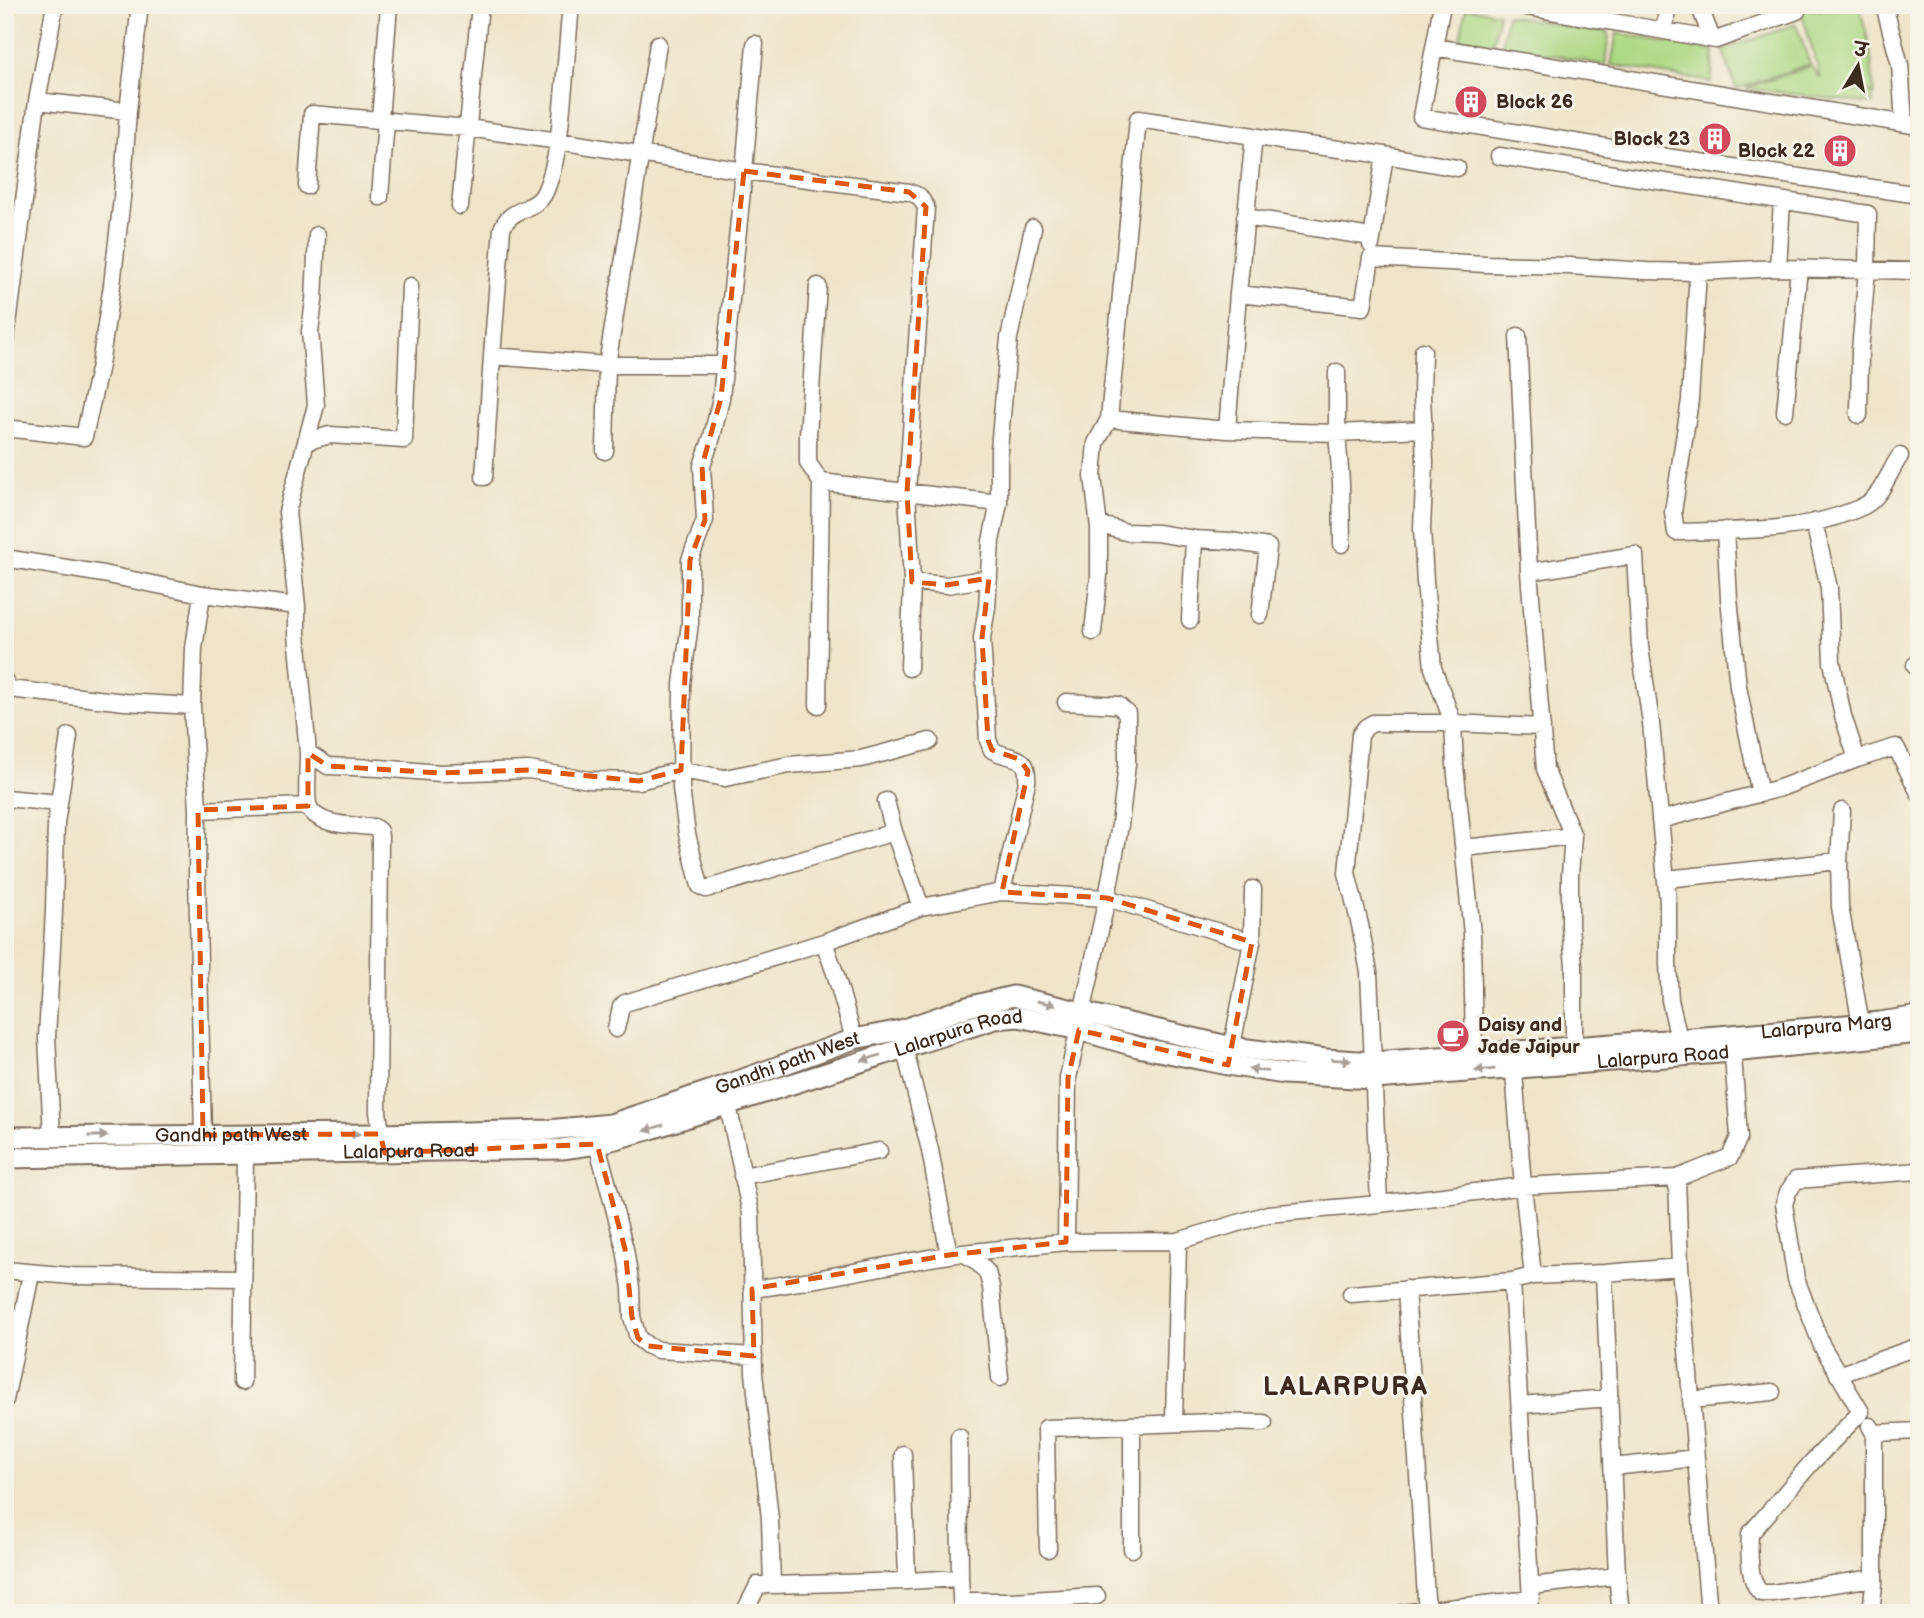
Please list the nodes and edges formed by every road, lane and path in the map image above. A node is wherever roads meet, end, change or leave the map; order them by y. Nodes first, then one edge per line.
1 (55, 5) edge
2 (140, 5) edge
3 (389, 5) edge
4 (480, 5) edge
5 (571, 5) edge
6 (1442, 5) edge
7 (1516, 5) edge
8 (1667, 5) edge
9 (1699, 5) edge
10 (1884, 5) edge
11 (1562, 9) edge
12 (1797, 11) dead end
13 (1665, 31) junction
14 (1712, 39) junction
15 (658, 44) dead end
16 (755, 44) dead end
17 (1434, 47) junction
18 (37, 101) junction
19 (128, 111) junction
20 (383, 121) junction
21 (1912, 125) edge
22 (468, 128) junction
23 (1254, 135) junction
24 (559, 141) junction
25 (641, 153) junction
26 (1385, 155) junction
27 (1499, 156) dead end
28 (1457, 168) dead end
29 (744, 171) junction
30 (307, 186) dead end
31 (1919, 195) edge
32 (380, 197) dead end
33 (1782, 201) junction
34 (460, 206) dead end
35 (1245, 217) junction
36 (1033, 228) dead end
37 (317, 235) dead end
38 (1371, 237) junction
39 (1371, 258) junction
40 (1778, 268) junction
41 (1799, 268) junction
42 (1867, 269) junction
43 (1919, 271) edge
44 (1698, 272) junction
45 (410, 286) dead end
46 (818, 286) dead end
47 (1238, 294) junction
48 (1518, 336) dead end
49 (5, 347) edge
50 (1423, 351) dead end
51 (492, 356) junction
52 (607, 365) junction
53 (723, 365) junction
54 (1338, 372) dead end
55 (1786, 412) dead end
56 (1859, 415) dead end
57 (1110, 419) junction
58 (5, 428) edge
59 (1423, 429) junction
60 (1227, 430) junction
61 (1337, 433) junction
62 (308, 442) junction
63 (605, 451) dead end
64 (1900, 456) dead end
65 (484, 477) dead end
66 (821, 482) junction
67 (907, 492) junction
68 (999, 503) junction
69 (1814, 523) junction
70 (1099, 528) junction
71 (1725, 530) junction
72 (1194, 539) junction
73 (1342, 544) dead end
74 (5, 558) edge
75 (1529, 572) junction
76 (989, 578) junction
77 (912, 582) junction
78 (202, 594) junction
79 (297, 606) junction
80 (1260, 615) dead end
81 (1190, 620) dead end
82 (1093, 632) dead end
83 (909, 668) dead end
84 (5, 681) edge
85 (1066, 702) dead end
86 (818, 705) dead end
87 (192, 706) junction
88 (1453, 723) junction
89 (1542, 727) junction
90 (69, 736) dead end
91 (930, 741) dead end
92 (308, 753) junction
93 (1857, 759) junction
94 (681, 770) junction
95 (1919, 793) edge
96 (1760, 794) junction
97 (5, 798) edge
98 (886, 801) dead end
99 (59, 803) junction
100 (308, 806) junction
101 (198, 810) junction
102 (1842, 811) dead end
103 (1660, 820) junction
104 (894, 832) junction
105 (1573, 836) junction
106 (1464, 848) junction
107 (1839, 861) junction
108 (1666, 878) junction
109 (1253, 889) dead end
110 (1002, 892) junction
111 (1107, 898) junction
112 (922, 907) junction
113 (824, 942) junction
114 (1252, 942) junction
115 (1919, 1016) edge
116 (1081, 1021) junction
117 (1861, 1024) junction
118 (617, 1028) dead end
119 (1919, 1033) edge
120 (1679, 1038) junction
121 (854, 1039) junction
122 (1732, 1043) junction
123 (904, 1047) junction
124 (1474, 1055) junction
125 (1575, 1055) junction
126 (1230, 1056) junction
127 (1513, 1060) junction
128 (1374, 1071) junction
129 (726, 1095) junction
130 (203, 1135) junction
131 (52, 1136) junction
132 (5, 1137) edge
133 (383, 1144) junction
134 (597, 1144) junction
135 (879, 1151) dead end
136 (245, 1155) junction
137 (5, 1158) edge
138 (1919, 1171) edge
139 (743, 1176) junction
140 (1677, 1178) junction
141 (1524, 1186) junction
142 (1379, 1204) junction
143 (1178, 1241) junction
144 (1066, 1242) junction
145 (956, 1254) junction
146 (1680, 1267) junction
147 (5, 1270) edge
148 (1604, 1273) junction
149 (31, 1274) junction
150 (1534, 1276) junction
151 (243, 1278) junction
152 (1512, 1281) junction
153 (752, 1289) junction
154 (1406, 1289) junction
155 (1351, 1294) dead end
156 (1919, 1346) edge
157 (754, 1356) junction
158 (1838, 1375) junction
159 (1000, 1378) dead end
160 (242, 1382) dead end
161 (1772, 1392) dead end
162 (1610, 1398) junction
163 (5, 1400) edge
164 (1691, 1400) junction
165 (1520, 1405) junction
166 (1861, 1412) junction
167 (1174, 1423) junction
168 (1264, 1423) dead end
169 (1132, 1424) junction
170 (1919, 1431) edge
171 (1874, 1433) junction
172 (959, 1437) dead end
173 (903, 1454) dead end
174 (1696, 1458) junction
175 (1613, 1467) junction
176 (1048, 1549) dead end
177 (1132, 1549) dead end
178 (1617, 1576) junction
179 (960, 1578) junction
180 (1874, 1578) junction
181 (907, 1581) junction
182 (772, 1585) junction
183 (1531, 1586) junction
184 (1097, 1596) dead end
185 (962, 1607) edge
186 (1426, 1611) edge
187 (744, 1613) edge
188 (1402, 1613) edge
189 (1620, 1613) edge
190 (1709, 1613) edge
191 (1871, 1613) edge

1 - 18 street
2 - 19 street
3 - 20 street
4 - 22 street
5 - 24 street
6 - 17 street
7 - 11 street
8 - 13 street
9 - 14 street
10 - 21 street
11 - 13 street
12 - 14 street
13 - 14 street
15 - 25 street
16 - 29 street
17 - 21 street
17 - 31 street
18 - 19 street
18 - 49 street
19 - 58 street
20 - 22 street
20 - 30 street
20 - 32 street
22 - 24 street
22 - 34 street
23 - 26 street
23 - 35 street
23 - 57 street
24 - 25 street
24 - 51 street
25 - 29 street
25 - 52 street
26 - 28 street
26 - 38 street
27 - 33 street
29 - 53 street
29 - 67 street
33 - 40 street
33 - 42 street
35 - 38 street
35 - 47 street
36 - 68 street
37 - 62 street
38 - 39 street
39 - 44 street
39 - 47 street
40 - 41 street
40 - 44 street
41 - 42 street
41 - 55 street
42 - 43 street
42 - 56 street
44 - 71 street
45 - 62 street
46 - 66 street
47 - 60 street
48 - 75 street
50 - 59 street
51 - 52 street
51 - 65 street
52 - 53 street
52 - 63 street
53 - 94 street
54 - 61 street
57 - 60 street
57 - 70 street
59 - 61 street
59 - 88 street
60 - 61 street
61 - 73 street
62 - 79 street
64 - 69 street
66 - 67 street
66 - 86 street
67 - 68 street
67 - 77 street
68 - 76 street
69 - 71 street
69 - 93 street
70 - 72 street
70 - 82 street
71 - 96 street
72 - 80 street
72 - 81 street
74 - 78 street
75 - 89 street
75 - 103 street
76 - 77 street
76 - 110 street
77 - 83 street
78 - 79 street
78 - 87 street
79 - 92 street
84 - 87 street
85 - 111 street
87 - 101 street
88 - 89 street
88 - 106 street
88 - 128 street
89 - 105 street
90 - 99 street
91 - 94 street
92 - 94 street
92 - 100 street
93 - 95 street
93 - 96 street
94 - 104 street
96 - 103 street
97 - 99 street
98 - 104 street
99 - 131 street
100 - 101 street
100 - 133 street
101 - 130 street
102 - 107 street
103 - 108 street
104 - 112 street
105 - 106 street
105 - 125 street
106 - 124 street
107 - 108 street
107 - 117 street
108 - 120 street
109 - 114 street
110 - 111 street
110 - 112 street
111 - 114 street
111 - 116 street
112 - 113 street
113 - 118 street
113 - 121 street
114 - 126 street
115 - 117 street, Lalarpura Marg
121 -> 116 street, Gandhi path West
116 - 123 street, Lalarpura Road
116 - 126 street, Gandhi path West
116 - 144 street
117 - 122 street, Lalarpura Marg
119 - 122 street, Lalarpura Road
120 - 122 street, Gandhi path West
120 - 125 street, Gandhi path West
121 - 129 street, Gandhi path West
122 - 125 street, Lalarpura Road
122 - 140 street
123 -> 129 street, Lalarpura Road
123 - 145 street
124 - 127 street, Gandhi path West
124 - 128 street, Gandhi path West
125 - 127 street, Gandhi path West
126 - 128 street, Gandhi path West
127 -> 128 street
127 - 141 street
128 - 142 street
129 - 133 street, Gandhi path West
129 -> 134 street, Lalarpura Road
129 - 139 street
131 -> 130 street, Gandhi path West
130 -> 133 street, Gandhi path West
131 - 132 street, Gandhi path West
133 - 134 street, Lalarpura Road
133 - 136 street, Lalarpura Road
134 - 157 street
135 - 139 street
136 - 137 street, Lalarpura Road
136 - 151 street
138 - 158 street
139 - 153 street
140 - 141 street
140 - 146 street
141 - 142 street
141 - 150 street
142 - 143 street
143 - 144 street
143 - 167 street
144 - 145 street
145 - 153 street
145 - 159 street
146 - 148 street
146 - 164 street
147 - 149 street
148 - 150 street
148 - 162 street
149 - 151 street
149 - 163 street
150 - 152 street
151 - 160 street
152 - 154 street
152 - 165 street
153 - 157 street
154 - 155 street
154 - 186 street
156 - 158 street
157 - 182 street
158 - 166 street
161 - 164 street
162 - 165 street
162 - 175 street
164 - 174 street
165 - 183 street
166 - 171 street
166 - 180 street
167 - 168 street
167 - 169 street
169 - 176 street
169 - 177 street
170 - 171 street
171 - 180 street
172 - 179 street
173 - 181 street
174 - 175 street
174 - 190 street
175 - 178 street
178 - 183 street
178 - 189 street
179 - 181 street
179 - 185 street
180 - 191 street
181 - 182 street
182 - 187 street
183 - 186 street
184 - 185 street
186 - 188 street

